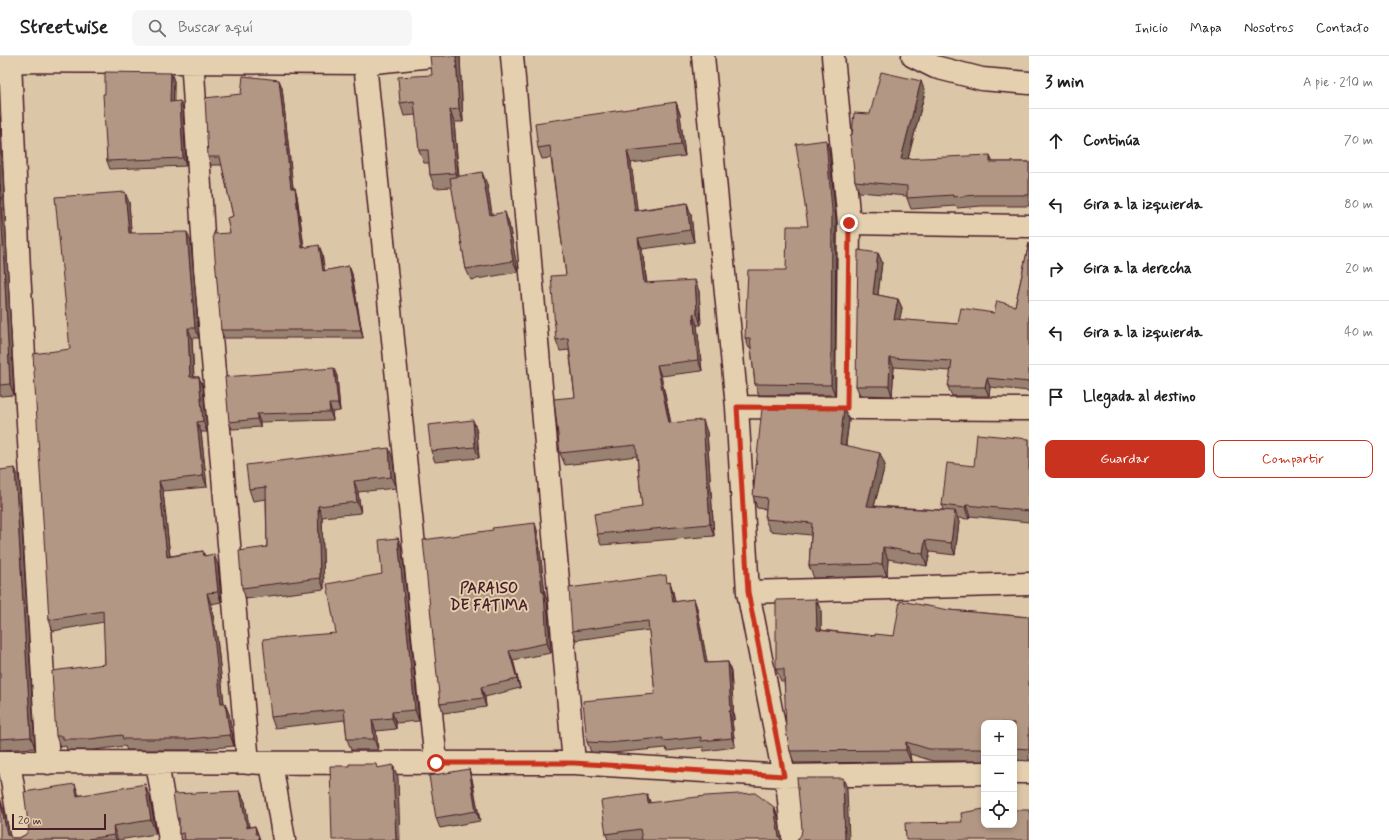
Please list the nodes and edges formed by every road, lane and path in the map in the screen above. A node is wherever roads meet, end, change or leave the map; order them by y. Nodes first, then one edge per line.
1 (432, 56) edge
2 (512, 56) edge
3 (703, 56) edge
4 (833, 56) edge
5 (913, 56) edge
6 (192, 59) edge
7 (301, 60) edge
8 (5, 61) edge
9 (365, 63) junction
10 (1029, 83) edge
11 (849, 223) junction
12 (1029, 226) edge
13 (737, 407) junction
14 (847, 408) junction
15 (1029, 409) edge
16 (1029, 584) edge
17 (748, 592) junction
18 (5, 763) edge
19 (48, 763) junction
20 (248, 763) junction
21 (271, 763) junction
22 (436, 763) junction
23 (574, 763) junction
24 (157, 764) junction
25 (1017, 772) edge
26 (1029, 772) edge
27 (981, 773) edge
28 (784, 776) junction
29 (22, 840) edge
30 (170, 840) edge
31 (284, 840) edge
32 (793, 840) edge

1 - 9 street
2 - 23 street
3 - 13 street
4 - 11 street
5 - 10 street
6 - 7 street
6 - 8 street
6 - 20 street
7 - 9 street
8 - 19 street
9 - 22 street
11 - 12 street
11 - 14 street
13 - 14 street
13 - 17 street
14 - 15 street
16 - 17 street
17 - 28 street
18 - 19 street
18 - 29 street
19 - 24 street
20 - 21 street
20 - 24 street
21 - 22 street
21 - 31 street
22 - 23 street
23 - 28 street
24 - 30 street
25 - 26 street
27 - 28 street
28 - 32 street

